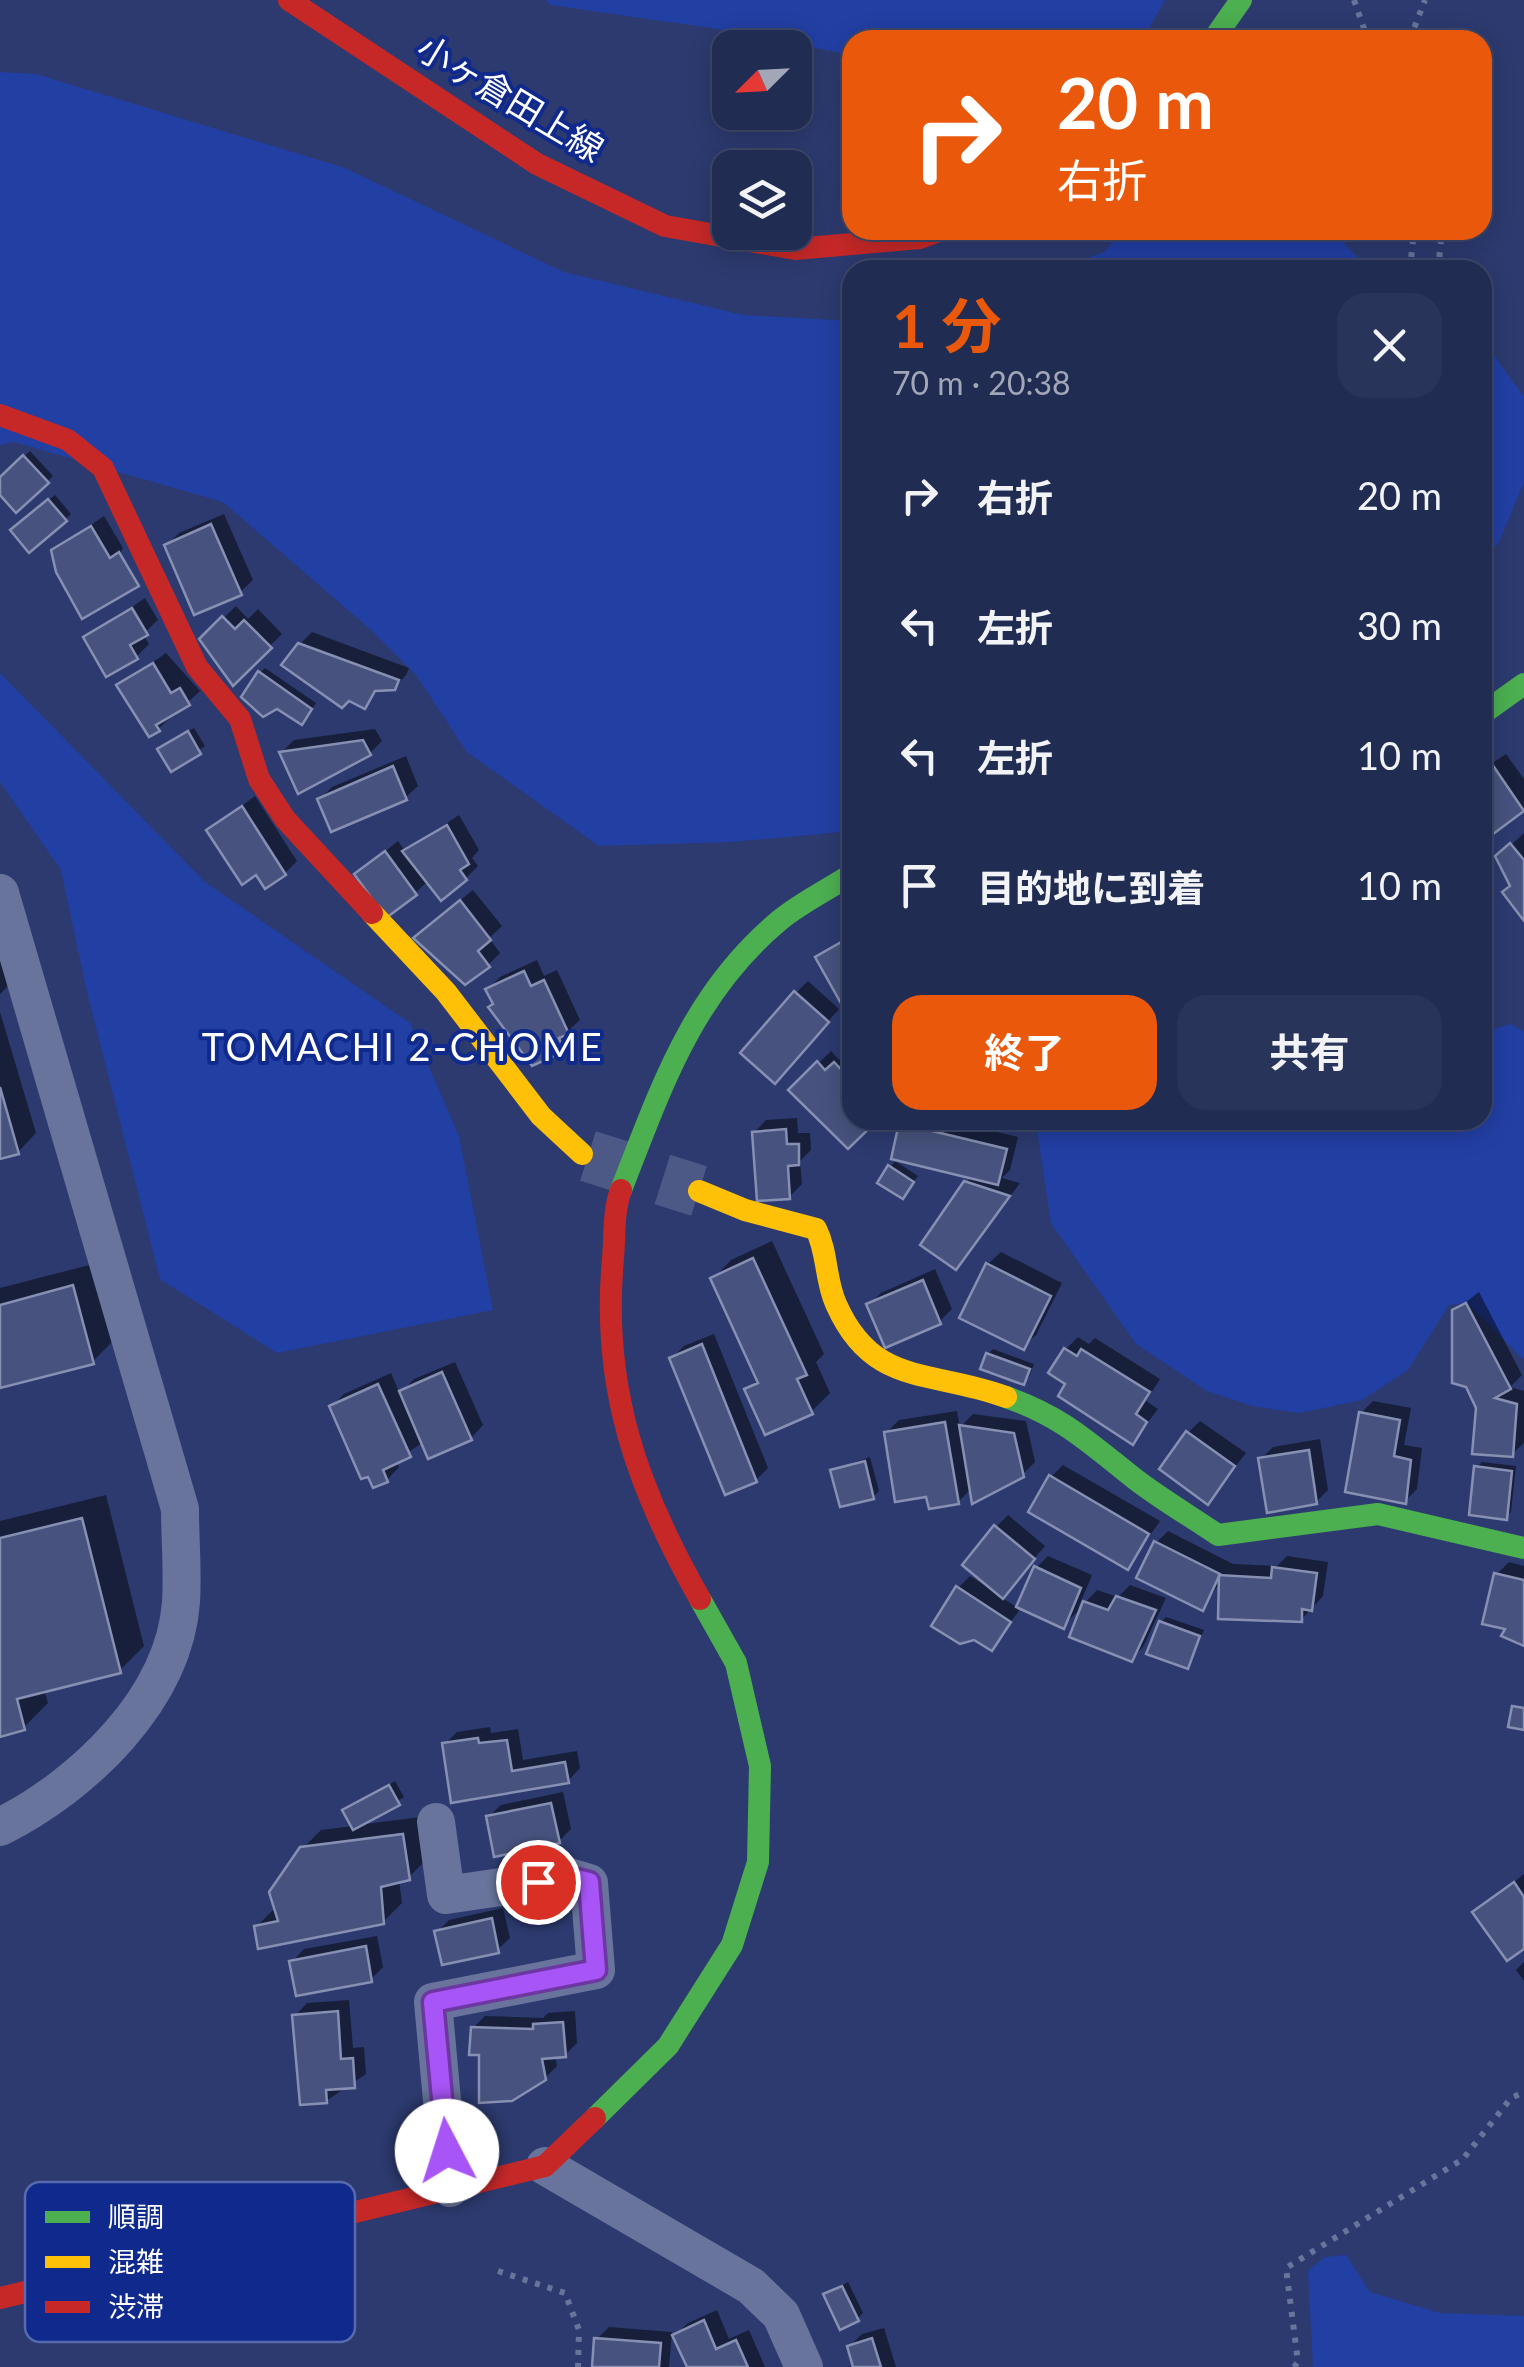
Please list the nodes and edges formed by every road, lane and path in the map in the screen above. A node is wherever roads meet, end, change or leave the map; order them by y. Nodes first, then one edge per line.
1 (290, 0) edge
2 (1241, 0) edge
3 (1354, 0) edge
4 (1425, 0) edge
5 (1220, 30) edge
6 (1364, 30) edge
7 (1412, 30) edge
8 (897, 240) edge
9 (0, 415) edge
10 (1524, 684) edge
11 (1492, 707) edge
12 (842, 880) edge
13 (0, 893) edge
14 (582, 1154) tunnel mouth
15 (699, 1191) tunnel mouth
16 (1524, 1548) edge
17 (436, 1822) dead end
18 (0, 1827) edge
19 (1524, 2092) edge
20 (544, 2166) junction
21 (450, 2188) junction
22 (355, 2211) edge
23 (498, 2270) dead end
24 (25, 2292) edge
25 (0, 2298) edge
26 (578, 2367) edge
27 (804, 2367) edge
28 (1294, 2367) edge

1 - 8 street, 小ヶ倉田上線
2 - 5 street
3 - 6 path
4 - 7 path
9 - 14 street
10 - 11 street
12 - 20 street
13 - 18 street
15 - 16 street
17 - 21 street
19 - 28 path
20 - 21 street
20 - 27 street
21 - 22 street
23 - 26 path
24 - 25 street

